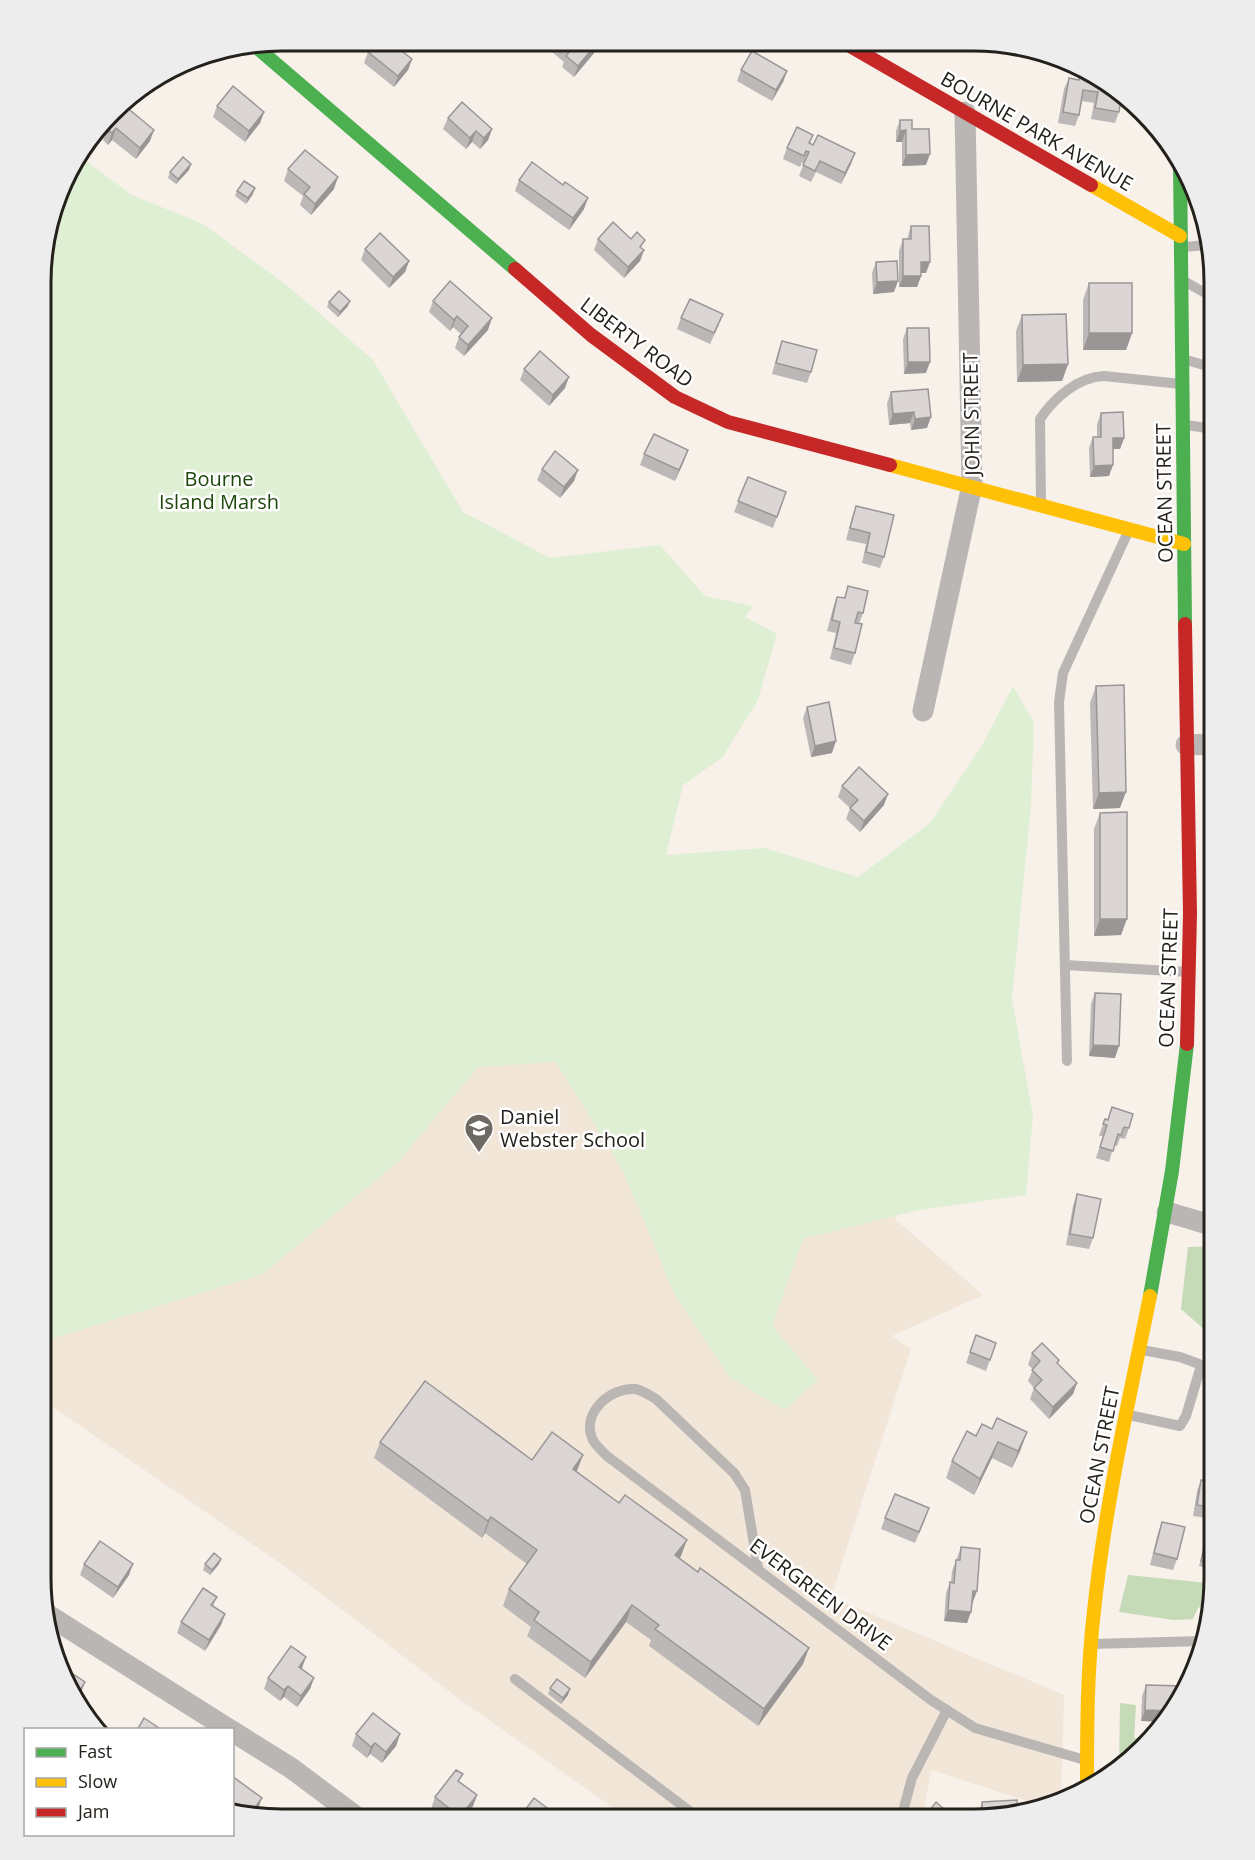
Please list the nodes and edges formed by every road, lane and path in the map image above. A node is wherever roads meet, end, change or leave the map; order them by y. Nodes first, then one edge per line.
1 (859, 51) edge
2 (262, 52) edge
3 (965, 112) junction
4 (1180, 181) edge
5 (1181, 242) junction
6 (1201, 244) edge
7 (1181, 279) junction
8 (1204, 292) edge
9 (1182, 358) junction
10 (1204, 365) edge
11 (1182, 384) junction
12 (1183, 425) junction
13 (1204, 428) edge
14 (972, 485) junction
15 (1041, 505) junction
16 (1129, 529) junction
17 (1184, 544) junction
18 (923, 711) dead end
19 (1204, 744) edge
20 (1186, 745) junction
21 (1065, 965) junction
22 (1189, 972) junction
23 (1067, 1061) dead end
24 (1167, 1212) junction
25 (1204, 1223) edge
26 (1139, 1350) junction
27 (1126, 1414) junction
28 (758, 1568) junction
29 (54, 1619) edge
30 (1195, 1641) edge
31 (1091, 1644) junction
32 (515, 1679) dead end
33 (946, 1710) junction
34 (228, 1728) edge
35 (234, 1732) edge
36 (1085, 1760) junction
37 (1086, 1779) edge
38 (346, 1809) edge
39 (687, 1809) edge
40 (904, 1809) edge

1 - 3 main road, BOURNE PARK AVENUE
2 - 14 main road, LIBERTY ROAD
3 - 5 main road, BOURNE PARK AVENUE
3 - 14 street, JOHN STREET
4 - 5 main road, OCEAN STREET
5 - 6 lane
5 - 7 main road, OCEAN STREET
7 - 8 lane
7 - 9 main road, OCEAN STREET
9 - 10 lane
9 - 11 main road, OCEAN STREET
11 - 12 main road, OCEAN STREET
11 - 15 lane
12 - 13 lane
12 - 17 main road, OCEAN STREET
14 - 15 main road, LIBERTY ROAD
14 - 18 street, JOHN STREET
15 - 16 main road, LIBERTY ROAD
16 - 17 main road, LIBERTY ROAD
16 - 21 lane
17 - 20 main road, OCEAN STREET
19 - 20 street
20 - 22 main road, OCEAN STREET
21 - 22 lane
21 - 23 lane
22 - 24 main road, OCEAN STREET
24 - 25 street
24 - 26 main road, OCEAN STREET
26 - 27 main road, OCEAN STREET
26 - 27 lane
27 - 31 main road, OCEAN STREET
28 - 28 lane, EVERGREEN DRIVE
28 - 33 lane, EVERGREEN DRIVE
29 - 34 street
30 - 31 lane
31 - 36 main road, OCEAN STREET
32 - 39 lane
33 - 36 lane, EVERGREEN DRIVE
33 - 40 lane
35 - 38 street
36 - 37 main road, OCEAN STREET

